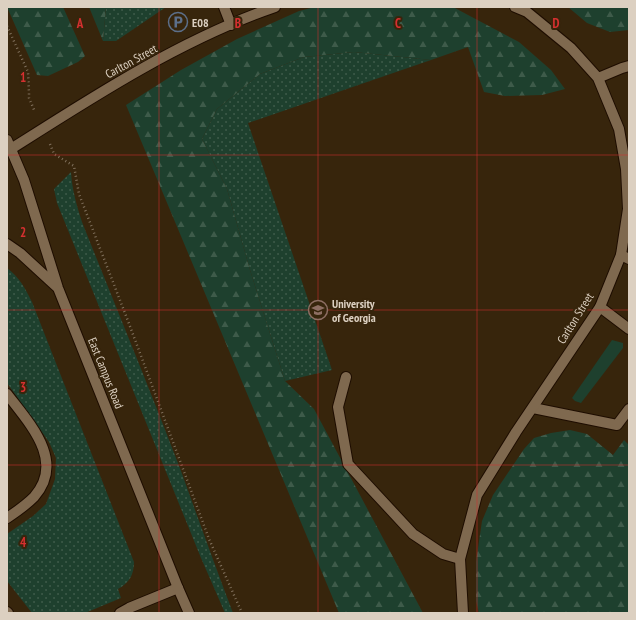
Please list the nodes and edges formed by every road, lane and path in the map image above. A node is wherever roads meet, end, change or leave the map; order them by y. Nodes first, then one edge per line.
1 (224, 7) edge
2 (275, 7) edge
3 (515, 7) edge
4 (231, 25) junction
5 (7, 26) edge
6 (629, 66) edge
7 (598, 78) junction
8 (29, 98) dead end
9 (8, 147) edge
10 (54, 154) dead end
11 (628, 169) edge
12 (7, 244) edge
13 (625, 257) edge
14 (58, 288) junction
15 (600, 307) junction
16 (629, 329) edge
17 (346, 376) dead end
18 (7, 394) edge
19 (533, 408) junction
20 (629, 409) edge
21 (7, 518) edge
22 (460, 559) junction
23 (178, 588) junction
24 (120, 613) edge
25 (189, 613) edge
26 (242, 613) edge
27 (463, 613) edge

1 - 4 street
2 - 4 street, Carlton Street
3 - 7 street, Carlton Street
4 - 9 street, Carlton Street
5 - 8 path
6 - 7 street
7 - 11 street, Carlton Street
9 - 14 street, East Campus Road
10 - 26 path
11 - 13 street, Carlton Street
12 - 14 street
13 - 15 street, Carlton Street
14 - 23 street, East Campus Road
15 - 16 street
15 - 19 street, Carlton Street
17 - 22 street
18 - 21 street
19 - 20 street
19 - 22 street, Carlton Street
22 - 27 street, Carlton Street
23 - 24 street
23 - 25 street, East Campus Road

